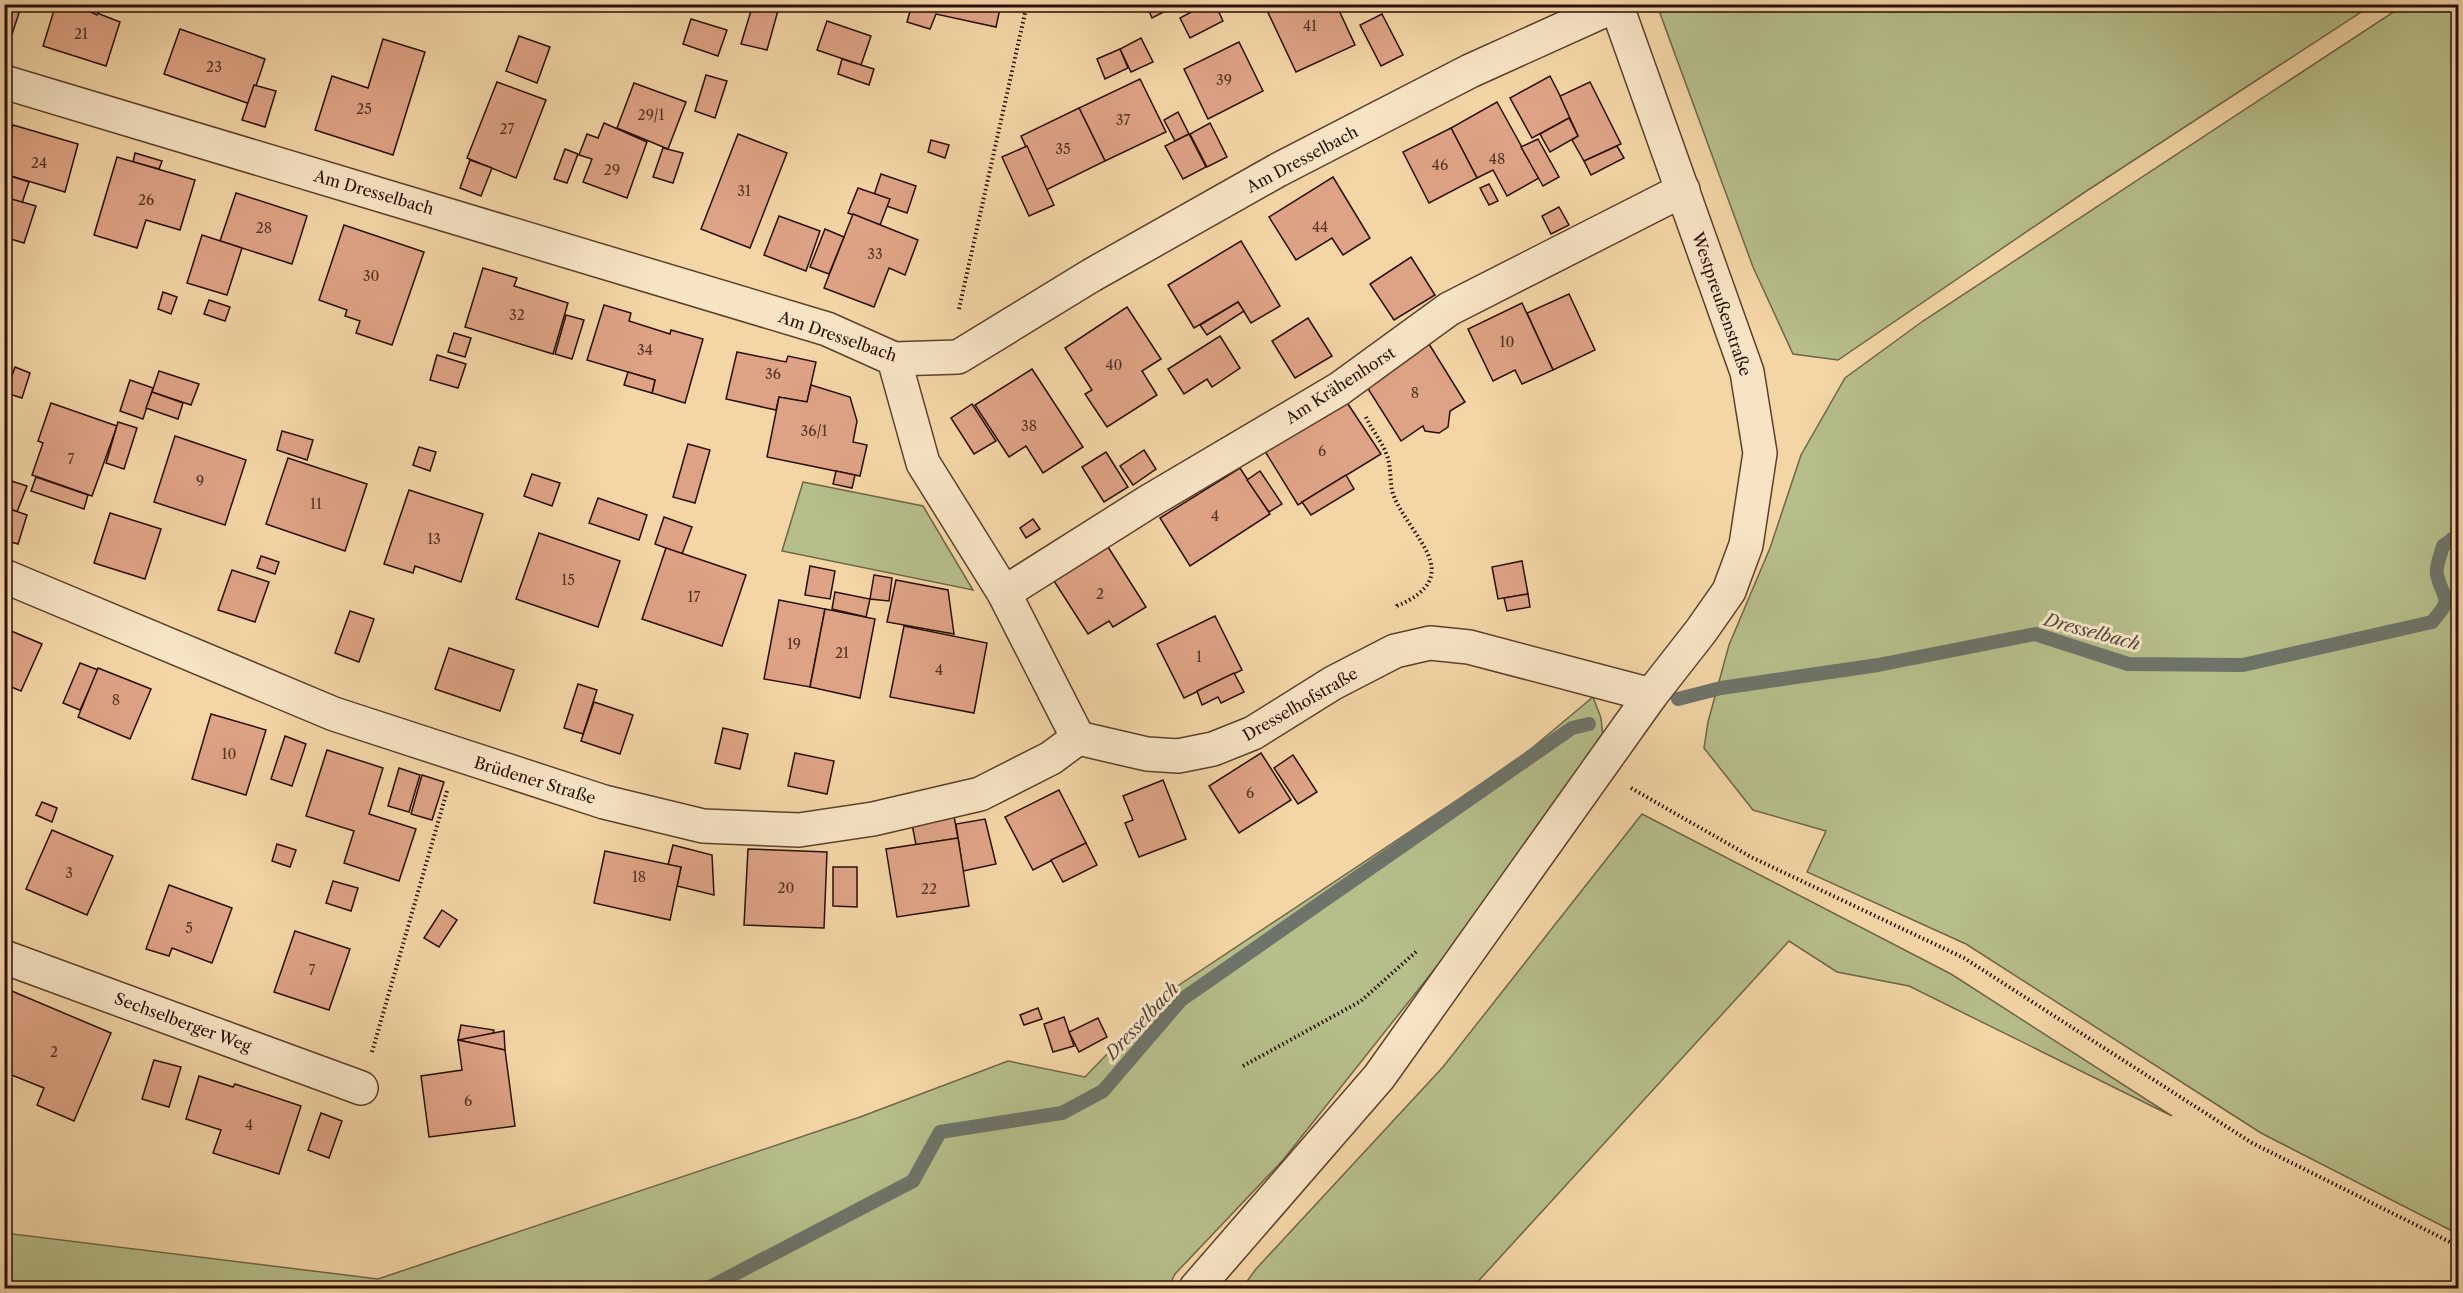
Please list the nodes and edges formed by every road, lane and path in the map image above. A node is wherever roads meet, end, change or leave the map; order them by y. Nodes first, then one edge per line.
1 (1027, 4) edge
2 (1616, 5) edge
3 (4, 82) edge
4 (1683, 190) junction
5 (957, 316) dead end
6 (894, 359) junction
7 (1353, 380) junction
8 (4, 576) edge
9 (1004, 593) junction
10 (1394, 615) dead end
11 (1651, 694) junction
12 (1078, 738) junction
13 (457, 755) junction
14 (1600, 768) junction
15 (1419, 949) dead end
16 (4, 957) edge
17 (1244, 1066) dead end
18 (361, 1088) joint
19 (2458, 1246) edge
20 (1196, 1288) edge

1 - 5 path
2 - 4 street, Westpreußenstraße
2 - 6 street, Am Dresselbach
3 - 6 street, Am Dresselbach
4 - 7 street, Am Krähenhorst
4 - 11 street, Westpreußenstraße
6 - 9 street
7 - 9 street, Am Krähenhorst
7 - 10 path
8 - 13 street, Brüdener Straße
9 - 12 street
11 - 12 street, Dresselhofstraße
11 - 14 street, Westpreußenstraße
12 - 13 street, Brüdener Straße
13 - 18 path
14 - 19 path
14 - 20 street, Westpreußenstraße
15 - 17 path
16 - 18 street, Sechselberger Weg

